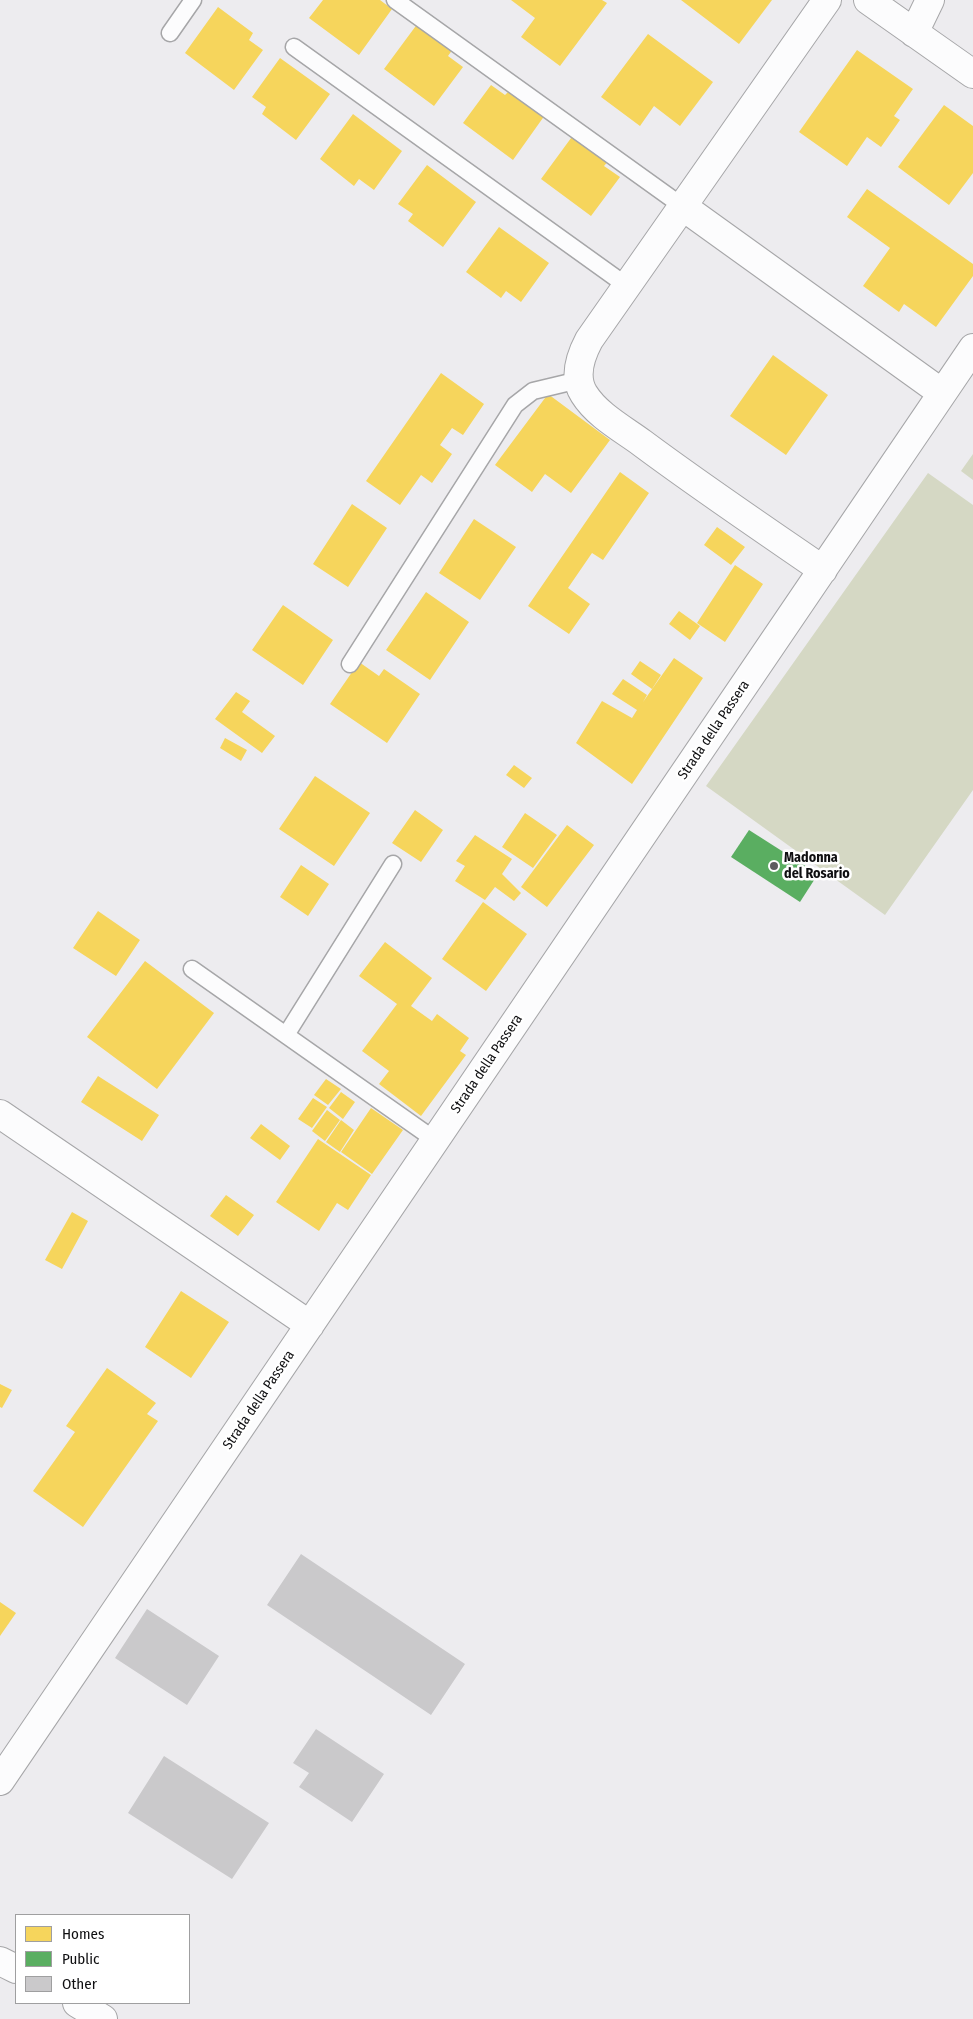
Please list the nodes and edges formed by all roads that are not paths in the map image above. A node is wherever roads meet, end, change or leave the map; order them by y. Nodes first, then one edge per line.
1 (193, 0) edge
2 (395, 0) edge
3 (827, 0) edge
4 (868, 0) edge
5 (930, 0) edge
6 (170, 33) dead end
7 (914, 33) junction
8 (294, 48) dead end
9 (973, 74) edge
10 (682, 206) junction
11 (626, 286) junction
12 (973, 348) edge
13 (579, 380) junction
14 (942, 393) junction
15 (823, 570) junction
16 (350, 664) dead end
17 (393, 864) dead end
18 (192, 970) dead end
19 (286, 1035) junction
20 (0, 1114) edge
21 (435, 1140) junction
22 (310, 1325) junction
23 (0, 1781) edge
24 (0, 1961) edge
25 (15, 1968) edge
26 (79, 2004) edge
27 (102, 2019) edge

1 - 6 lane
2 - 10 lane
3 - 10 street
4 - 7 street
5 - 7 street
7 - 9 street
8 - 11 lane
10 - 11 street
10 - 14 street
11 - 13 street
12 - 14 street, Strada della Passera
13 - 15 street
13 - 16 lane
14 - 15 street, Strada della Passera
15 - 21 street, Strada della Passera
17 - 19 lane
18 - 19 lane
19 - 21 lane
20 - 22 street
21 - 22 street, Strada della Passera
22 - 23 street, Strada della Passera
24 - 25 street
26 - 27 street

